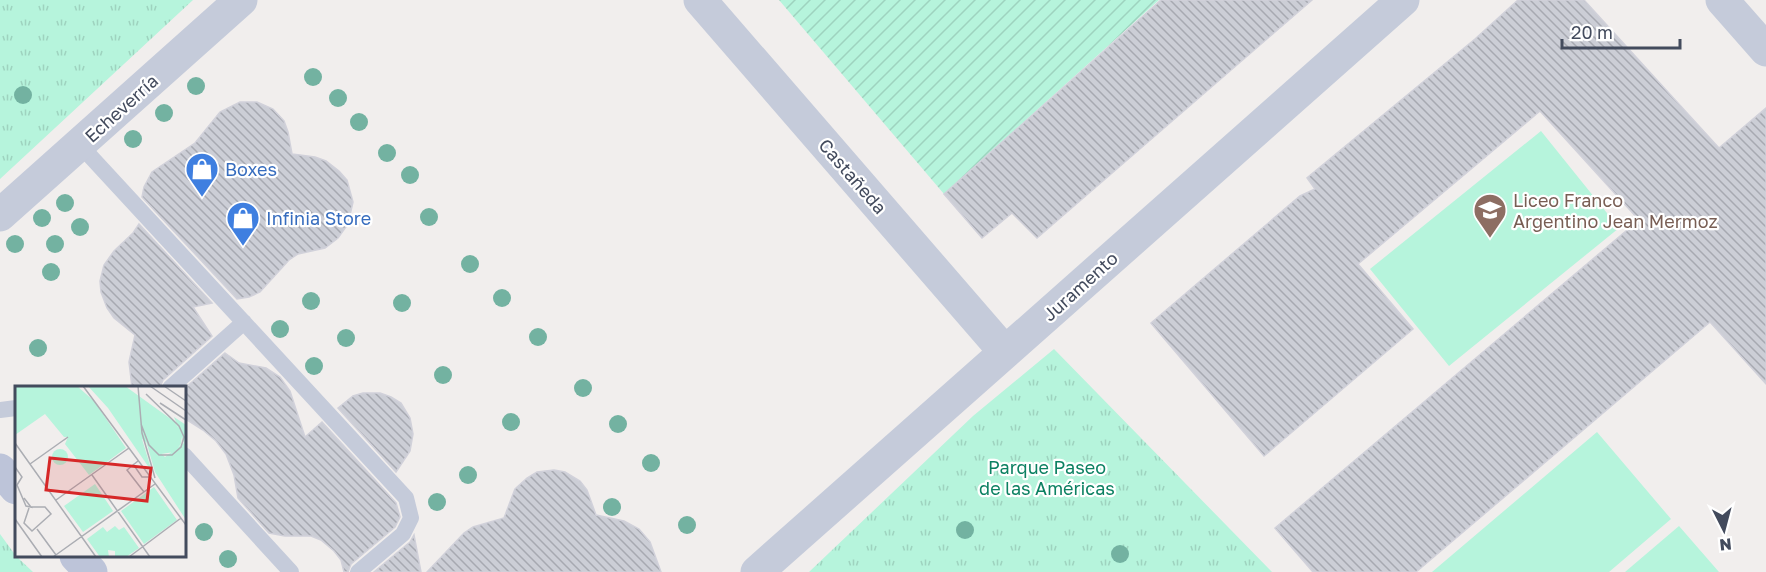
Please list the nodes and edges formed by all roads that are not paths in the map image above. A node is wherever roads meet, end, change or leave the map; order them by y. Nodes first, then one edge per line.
1 (242, 0) edge
2 (700, 0) edge
3 (1403, 0) edge
4 (1722, 0) edge
5 (1766, 50) edge
6 (80, 145) junction
7 (0, 215) edge
8 (244, 322) junction
9 (1005, 352) junction
10 (171, 386) edge
11 (15, 408) edge
12 (0, 410) edge
13 (186, 457) edge
14 (0, 470) edge
15 (15, 487) edge
16 (78, 557) edge
17 (91, 572) edge
18 (291, 572) edge
19 (358, 572) edge
20 (757, 572) edge

1 - 6 street, Echeverría
2 - 9 street, Castañeda
3 - 9 street, Juramento
4 - 5 street
6 - 7 street, Echeverría
6 - 8 lane
8 - 10 lane
8 - 19 lane
9 - 20 street, Juramento
11 - 12 lane
13 - 18 lane
14 - 15 main road
16 - 17 main road

